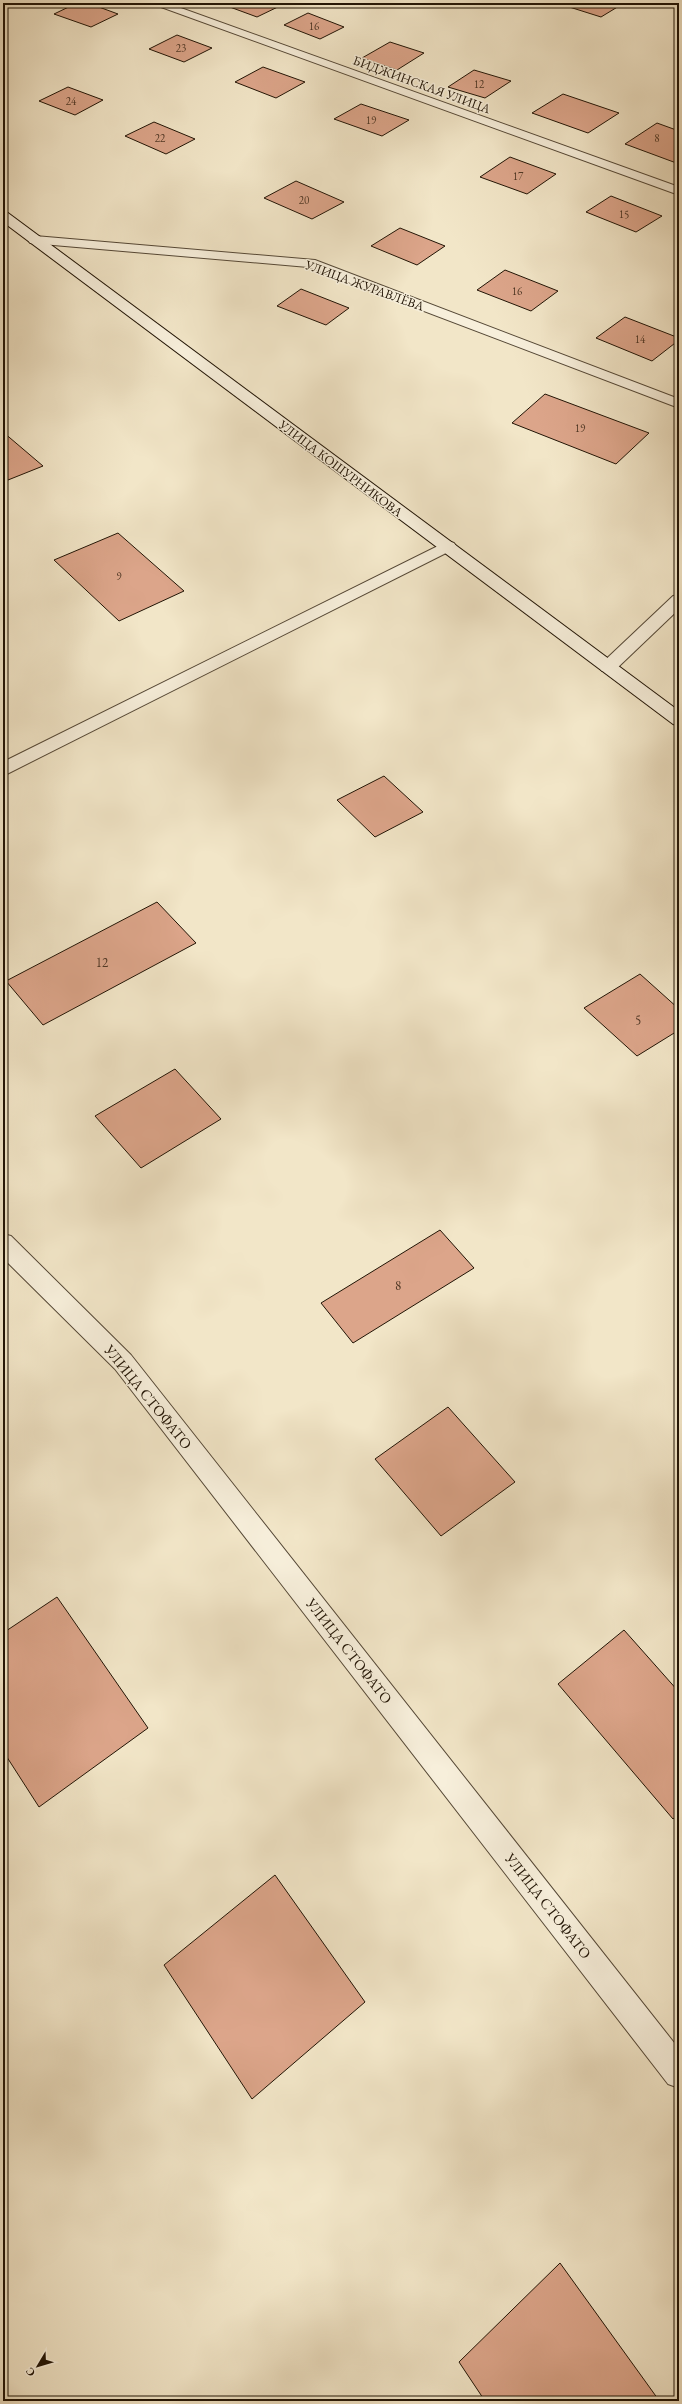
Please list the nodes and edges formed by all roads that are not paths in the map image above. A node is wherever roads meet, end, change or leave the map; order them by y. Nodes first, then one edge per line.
1 (10, 3) edge
2 (156, 3) edge
3 (3, 6) edge
4 (679, 191) edge
5 (3, 216) edge
6 (35, 240) junction
7 (679, 404) edge
8 (448, 546) junction
9 (679, 600) edge
10 (608, 667) junction
11 (679, 720) edge
12 (3, 770) edge
13 (3, 1243) edge
14 (679, 2073) edge

1 - 3 street
2 - 4 street, БИДЖИНСКАЯ УЛИЦА
5 - 6 street, УЛИЦА КОШУРНИКОВА
6 - 7 street, УЛИЦА ЖУРАВЛЁВА
6 - 8 street, УЛИЦА КОШУРНИКОВА
8 - 10 street, УЛИЦА КОШУРНИКОВА
8 - 12 street
9 - 10 street
10 - 11 street, УЛИЦА КОШУРНИКОВА
13 - 14 street, УЛИЦА СТОФАТО

